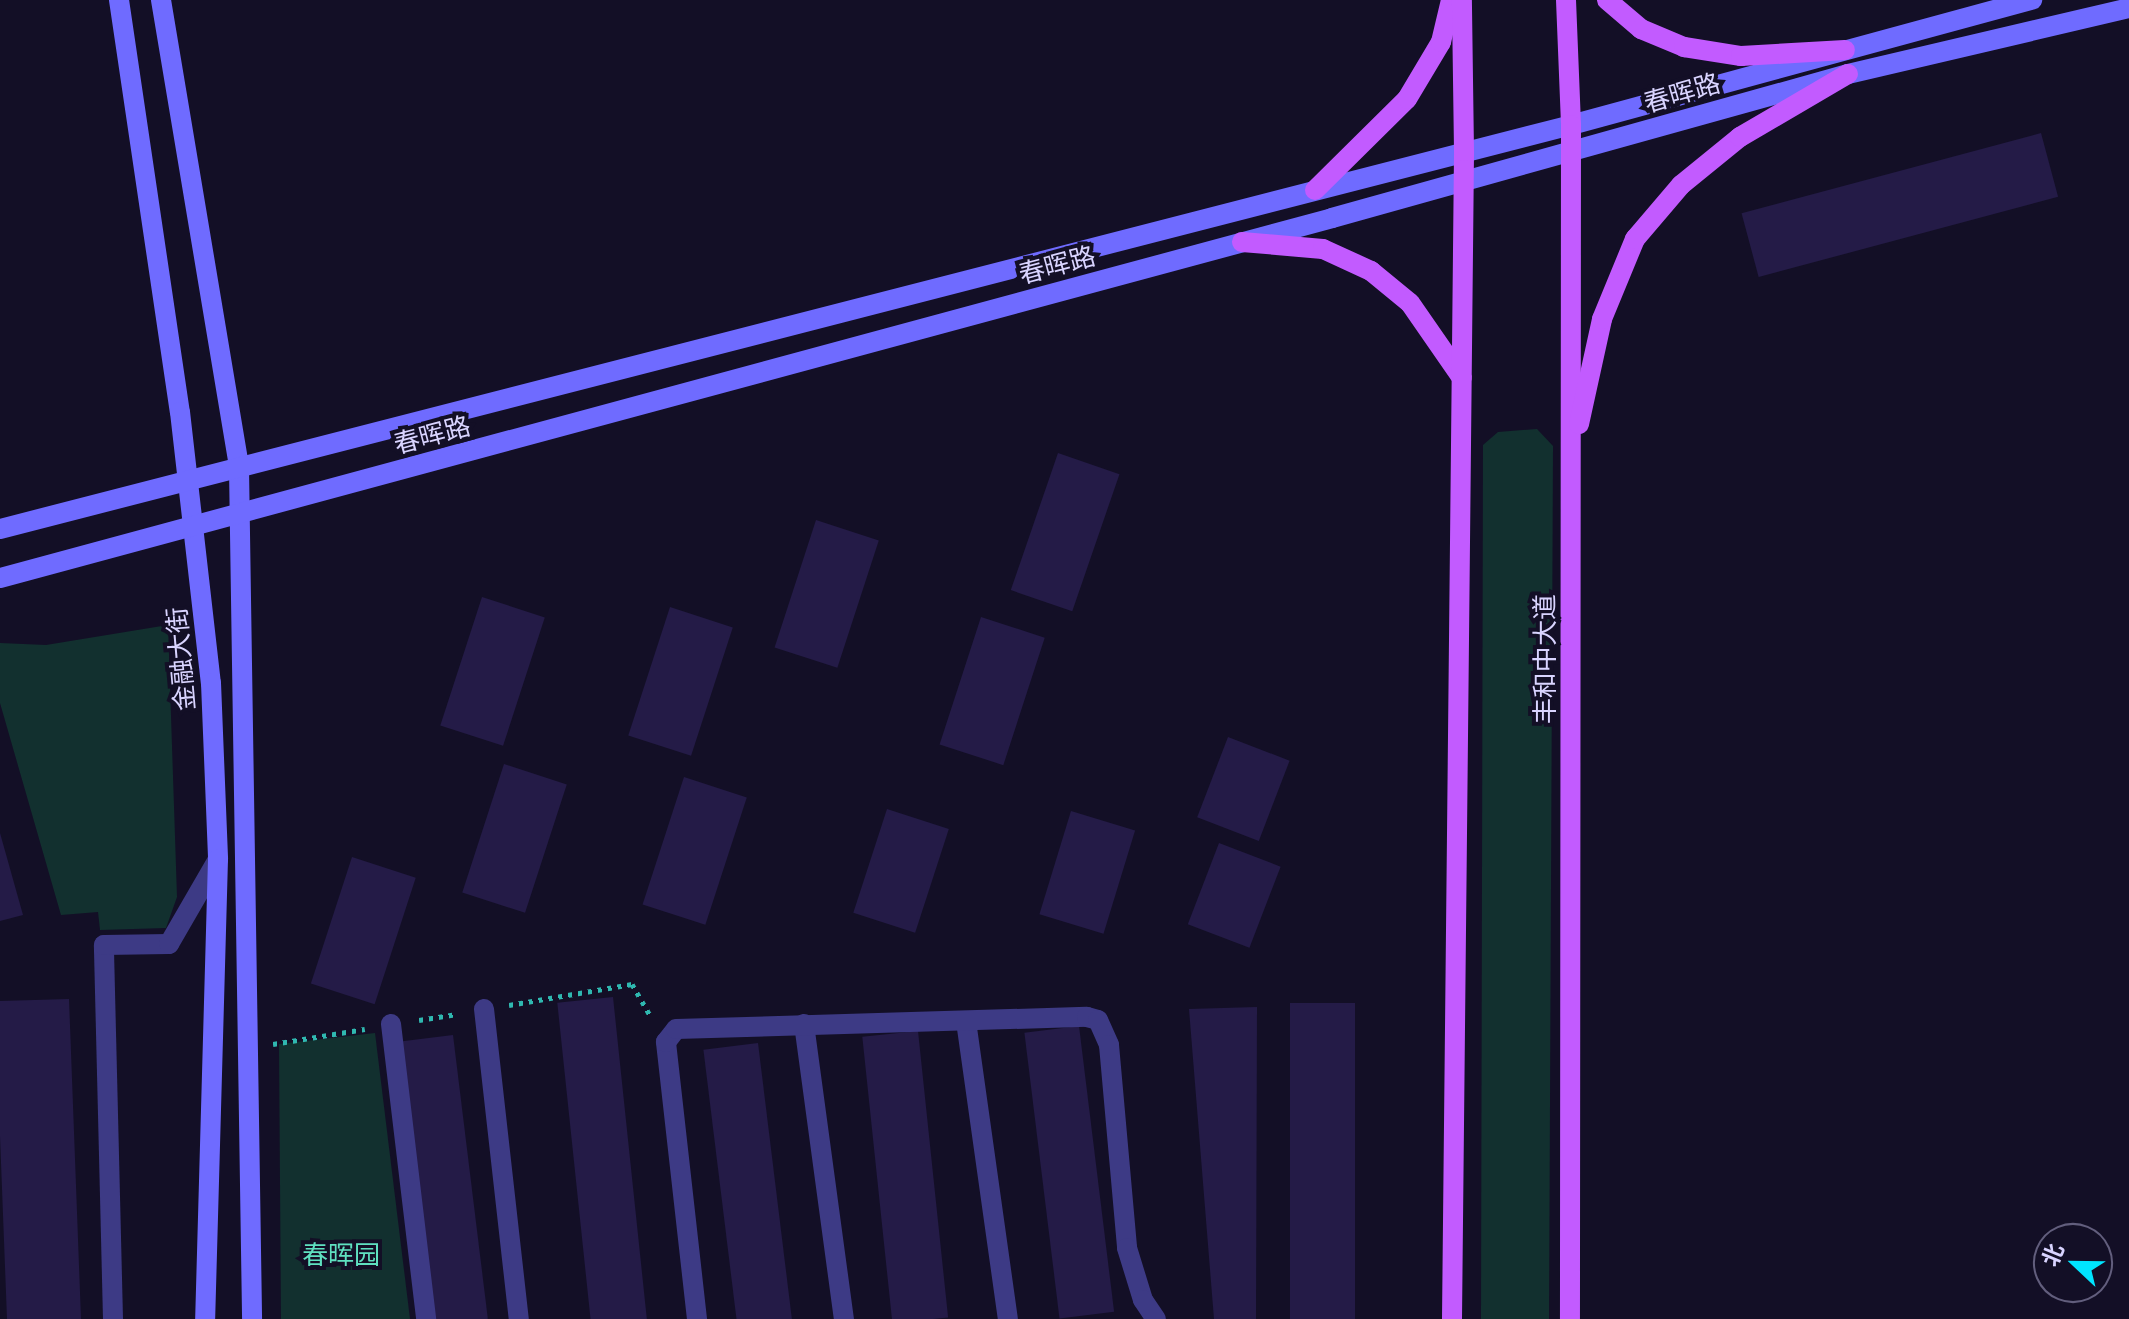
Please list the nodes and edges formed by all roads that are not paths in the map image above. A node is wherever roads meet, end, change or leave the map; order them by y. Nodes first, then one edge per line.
1 (119, 0) edge
2 (161, 0) edge
3 (1451, 0) edge
4 (1462, 0) edge
5 (1566, 0) edge
6 (1607, 0) edge
7 (2032, 0) edge
8 (2129, 8) edge
9 (1845, 50) junction
10 (1848, 74) junction
11 (1571, 125) junction
12 (1464, 151) junction
13 (1571, 151) junction
14 (1464, 181) junction
15 (1315, 190) junction
16 (1242, 242) junction
17 (1462, 378) junction
18 (1571, 463) junction
19 (239, 468) junction
20 (186, 480) junction
21 (239, 514) junction
22 (195, 527) junction
23 (0, 529) edge
24 (0, 578) edge
25 (218, 859) junction
26 (484, 1009) dead end
27 (966, 1021) junction
28 (391, 1024) dead end
29 (804, 1024) junction
30 (113, 1319) edge
31 (205, 1319) edge
32 (252, 1319) edge
33 (426, 1319) edge
34 (519, 1319) edge
35 (697, 1319) edge
36 (844, 1319) edge
37 (1008, 1319) edge
38 (1156, 1319) edge
39 (1452, 1319) edge
40 (1570, 1319) edge

1 - 20 street, 金融大街
2 - 19 street
3 - 15 main road
4 - 12 main road
5 - 11 main road, 丰和中大道
6 - 9 main road
7 - 9 street, 春晖路
8 - 10 street, 春晖路
9 - 11 street, 春晖路
10 - 13 street, 春晖路
10 - 18 main road
11 - 12 street, 春晖路
11 - 13 main road, 丰和中大道
12 - 14 main road
12 - 15 street, 春晖路
13 - 14 street, 春晖路
13 - 18 main road, 丰和中大道
14 - 16 street, 春晖路
14 - 17 main road
15 - 19 street, 春晖路
16 - 17 main road
16 - 21 street, 春晖路
17 - 39 main road
18 - 40 main road, 丰和中大道
19 - 20 street, 春晖路
19 - 21 street
20 - 22 street, 金融大街
20 - 23 street, 春晖路
21 - 22 street, 春晖路
21 - 32 street
22 - 24 street, 春晖路
22 - 25 street, 金融大街
25 - 30 street
25 - 31 street, 金融大街
26 - 34 street
27 - 29 street
27 - 37 street
27 - 38 street
28 - 33 street
29 - 35 street
29 - 36 street

